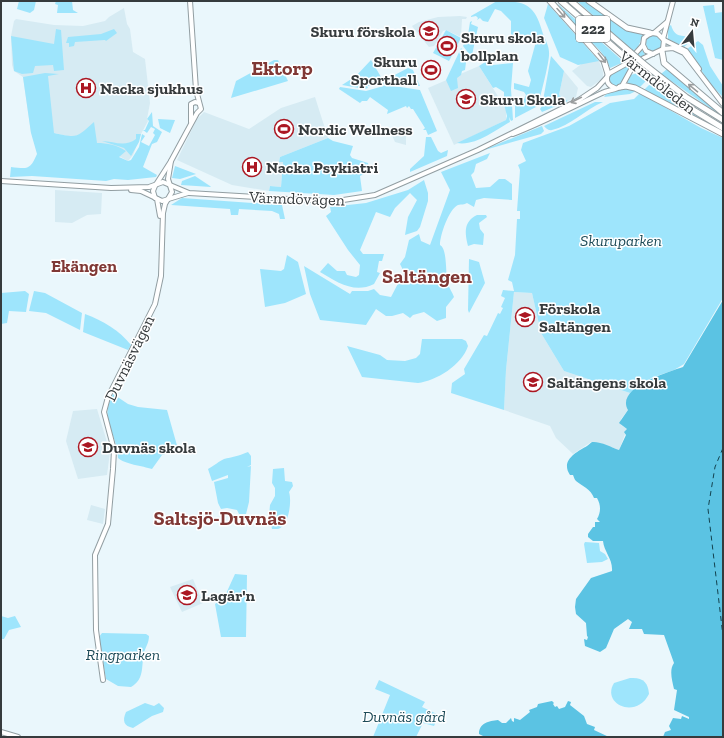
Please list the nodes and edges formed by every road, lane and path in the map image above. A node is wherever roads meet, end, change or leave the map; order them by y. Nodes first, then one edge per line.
1 (190, 1) edge
2 (550, 1) edge
3 (561, 1) edge
4 (571, 1) edge
5 (589, 1) edge
6 (673, 1) edge
7 (669, 20) junction
8 (652, 33) junction
9 (664, 40) junction
10 (643, 45) junction
11 (662, 50) junction
12 (683, 51) junction
13 (653, 54) junction
14 (608, 76) junction
15 (618, 88) junction
16 (196, 90) junction
17 (193, 102) junction
18 (199, 103) junction
19 (723, 104) edge
20 (192, 111) junction
21 (197, 113) junction
22 (723, 113) edge
23 (723, 120) edge
24 (190, 126) junction
25 (723, 128) edge
26 (723, 134) edge
27 (491, 144) junction
28 (171, 161) junction
29 (1, 181) edge
30 (156, 184) junction
31 (169, 185) junction
32 (111, 188) junction
33 (189, 193) junction
34 (156, 198) junction
35 (168, 199) junction
36 (161, 226) junction
37 (103, 680) dead end
38 (1, 732) edge
39 (18, 737) edge

1 - 16 main road
2 -> 14 highway
3 - 25 highway, Värmdöleden / 222, bridge
4 - 23 highway, Värmdöleden / 222, bridge
5 - 8 highway
6 - 7 main road
7 - 8 main road
7 - 9 main road
8 - 9 main road
8 - 10 main road
9 - 11 main road
9 - 12 main road
10 - 13 main road
10 - 14 main road, Värmdövägen
11 - 12 main road
11 - 13 main road
22 -> 11 highway
12 - 19 main road
13 - 15 main road
14 - 15 main road
14 -> 27 main road, Värmdövägen
15 - 26 highway
15 - 27 main road, Värmdövägen
16 - 17 main road
16 - 18 main road
17 - 18 main road
17 - 20 main road
18 - 21 main road
20 - 21 main road
20 - 24 main road
21 - 24 main road
24 - 28 main road
27 - 33 main road, Värmdövägen
28 - 30 main road
28 - 31 main road
29 - 32 main road, Värmdövägen
30 - 31 main road, Värmdövägen
30 - 32 main road, Värmdövägen
30 - 34 main road
31 - 33 main road, Värmdövägen
31 - 35 main road
32 - 34 main road, Värmdövägen
33 - 35 main road, Värmdövägen
34 - 35 main road, Värmdövägen
34 - 36 main road, Duvnäsvägen
35 - 36 main road, Duvnäsvägen
36 - 37 main road, Duvnäsvägen
38 - 39 main road

